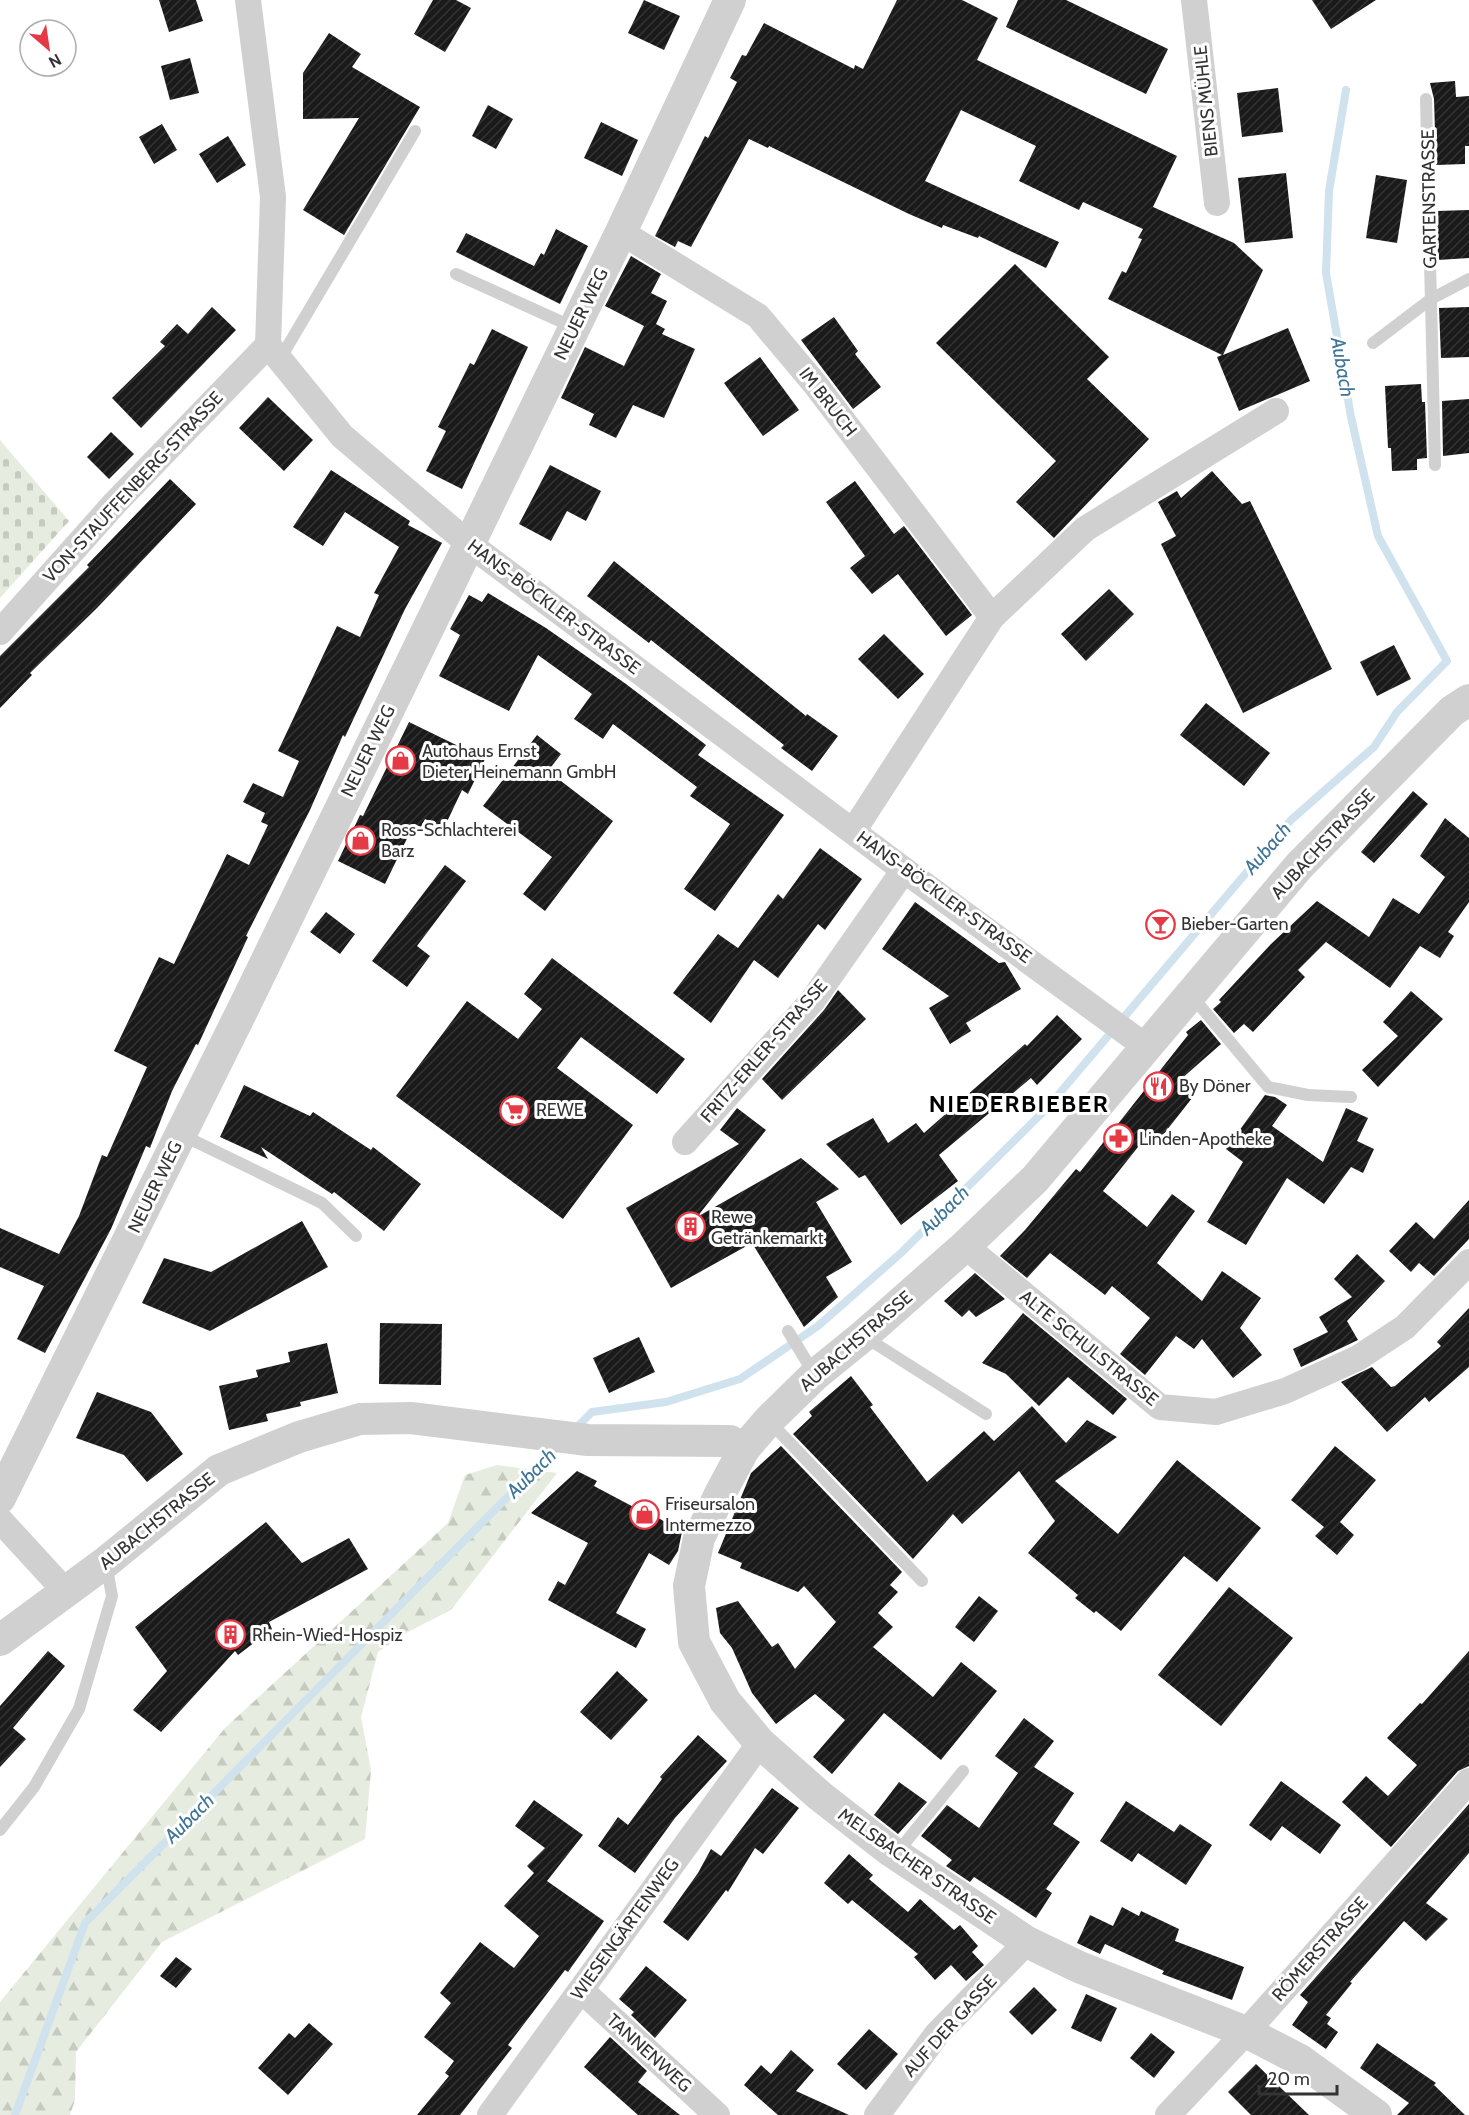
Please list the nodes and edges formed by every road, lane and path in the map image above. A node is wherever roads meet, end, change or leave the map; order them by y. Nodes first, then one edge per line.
1 (248, 0) edge
2 (730, 0) edge
3 (1194, 0) edge
4 (1426, 99) dead end
5 (415, 130) dead end
6 (1217, 203) dead end
7 (621, 232) junction
8 (456, 274) dead end
9 (1469, 279) edge
10 (1431, 299) junction
11 (574, 328) junction
12 (1373, 343) dead end
13 (274, 352) junction
14 (1275, 411) dead end
15 (1434, 465) dead end
16 (468, 543) junction
17 (992, 617) junction
18 (0, 632) edge
19 (1469, 700) edge
20 (854, 830) junction
21 (904, 870) junction
22 (1190, 994) junction
23 (1136, 1038) junction
24 (1351, 1097) dead end
25 (181, 1135) junction
26 (685, 1142) dead end
27 (356, 1236) dead end
28 (964, 1246) junction
29 (1469, 1262) edge
30 (788, 1331) dead end
31 (863, 1336) junction
32 (809, 1364) junction
33 (986, 1414) dead end
34 (769, 1420) junction
35 (744, 1449) junction
36 (0, 1498) edge
37 (0, 1520) edge
38 (106, 1562) junction
39 (922, 1581) dead end
40 (66, 1592) junction
41 (0, 1640) edge
42 (760, 1743) junction
43 (963, 1771) dead end
44 (1469, 1781) edge
45 (0, 1830) edge
46 (896, 1854) junction
47 (1027, 1942) junction
48 (581, 1990) junction
49 (1246, 2032) junction
50 (490, 2115) edge
51 (717, 2115) edge
52 (877, 2115) edge
53 (1168, 2115) edge
54 (1376, 2115) edge

1 - 13 street
2 - 7 street, NEUER WEG
3 - 6 street, BIENS MÜHLE
4 - 10 lane, GARTENSTRASSE
5 - 13 lane
7 - 11 street, NEUER WEG
7 - 17 street, IM BRUCH
8 - 11 lane
9 - 10 lane, GARTENSTRASSE
10 - 12 lane, GARTENSTRASSE
10 - 15 lane, GARTENSTRASSE
11 - 16 street, NEUER WEG
13 - 16 street, HANS-BÖCKLER-STRASSE
13 - 18 street, VON-STAUFFENBERG-STRASSE
14 - 17 street
16 - 20 street, HANS-BÖCKLER-STRASSE
16 - 25 street, NEUER WEG
17 - 20 street
19 - 22 street, AUBACHSTRASSE
20 - 21 street, HANS-BÖCKLER-STRASSE
21 - 23 street, HANS-BÖCKLER-STRASSE
21 - 26 street, FRITZ-ERLER-STRASSE
22 - 23 street, AUBACHSTRASSE
22 - 24 lane
23 - 28 street, AUBACHSTRASSE
25 - 27 lane
25 - 36 street, NEUER WEG
28 - 29 street, ALTE SCHULSTRASSE
28 - 31 street, AUBACHSTRASSE
30 - 32 lane
31 - 32 street, AUBACHSTRASSE
31 - 33 lane
32 - 34 street, AUBACHSTRASSE
34 - 35 street, AUBACHSTRASSE
34 - 39 lane
35 - 38 street, AUBACHSTRASSE
35 - 42 street, MELSBACHER STRASSE
37 - 40 street
38 - 40 street, AUBACHSTRASSE
38 - 45 lane
40 - 41 street, AUBACHSTRASSE
42 - 46 street, MELSBACHER STRASSE
42 - 48 street, WIESENGÄRTENWEG
43 - 46 lane
44 - 49 street, RÖMERSTRASSE
46 - 47 street, MELSBACHER STRASSE
47 - 49 street, MELSBACHER STRASSE
47 - 52 street, AUF DER GASSE
48 - 50 street, WIESENGÄRTENWEG
48 - 51 street, TANNENWEG
49 - 53 street, RÖMERSTRASSE
49 - 54 street, MELSBACHER STRASSE

